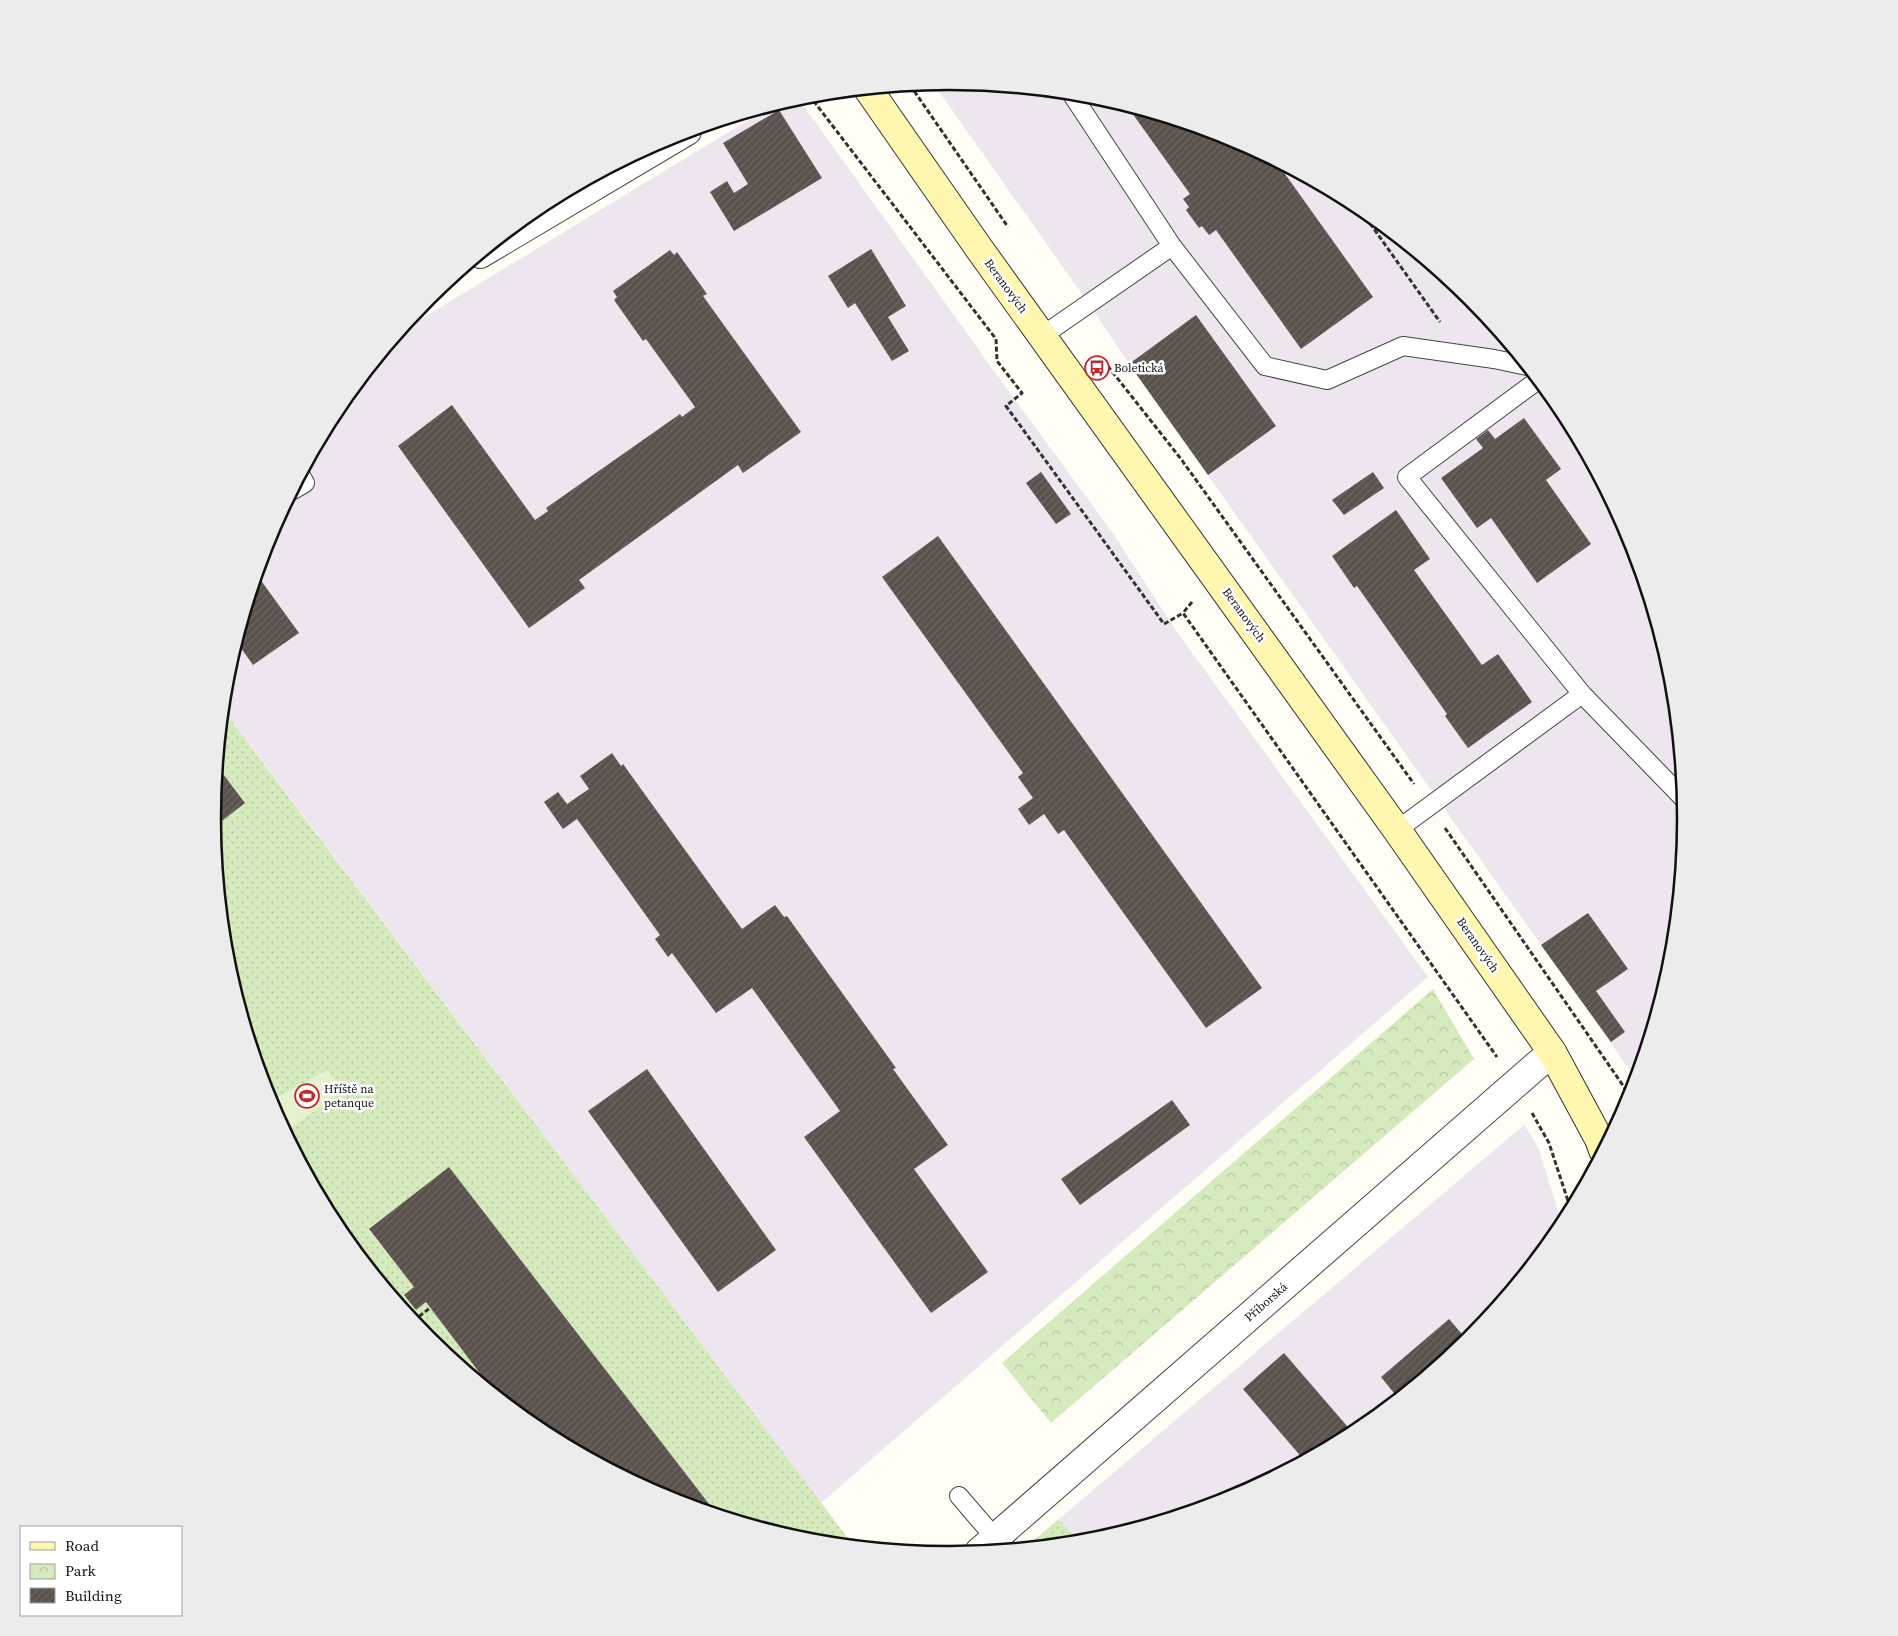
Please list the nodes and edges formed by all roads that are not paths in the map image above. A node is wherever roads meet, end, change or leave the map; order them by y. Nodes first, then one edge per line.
1 (872, 94) edge
2 (1077, 102) edge
3 (640, 159) edge
4 (521, 230) edge
5 (1172, 246) junction
6 (1042, 336) junction
7 (1518, 364) edge
8 (1533, 384) edge
9 (1582, 694) junction
10 (1676, 791) edge
11 (1397, 830) junction
12 (1552, 1052) junction
13 (1600, 1144) edge
14 (959, 1496) dead end
15 (987, 1545) edge

1 - 6 street, Beranových
2 - 5 lane
3 - 4 street
5 - 6 lane
5 - 7 lane
6 - 11 street, Beranových
8 - 9 lane
9 - 10 lane
9 - 11 lane
11 - 12 street, Beranových
12 - 13 street, Beranových
12 - 15 street, Příborská
14 - 15 lane

